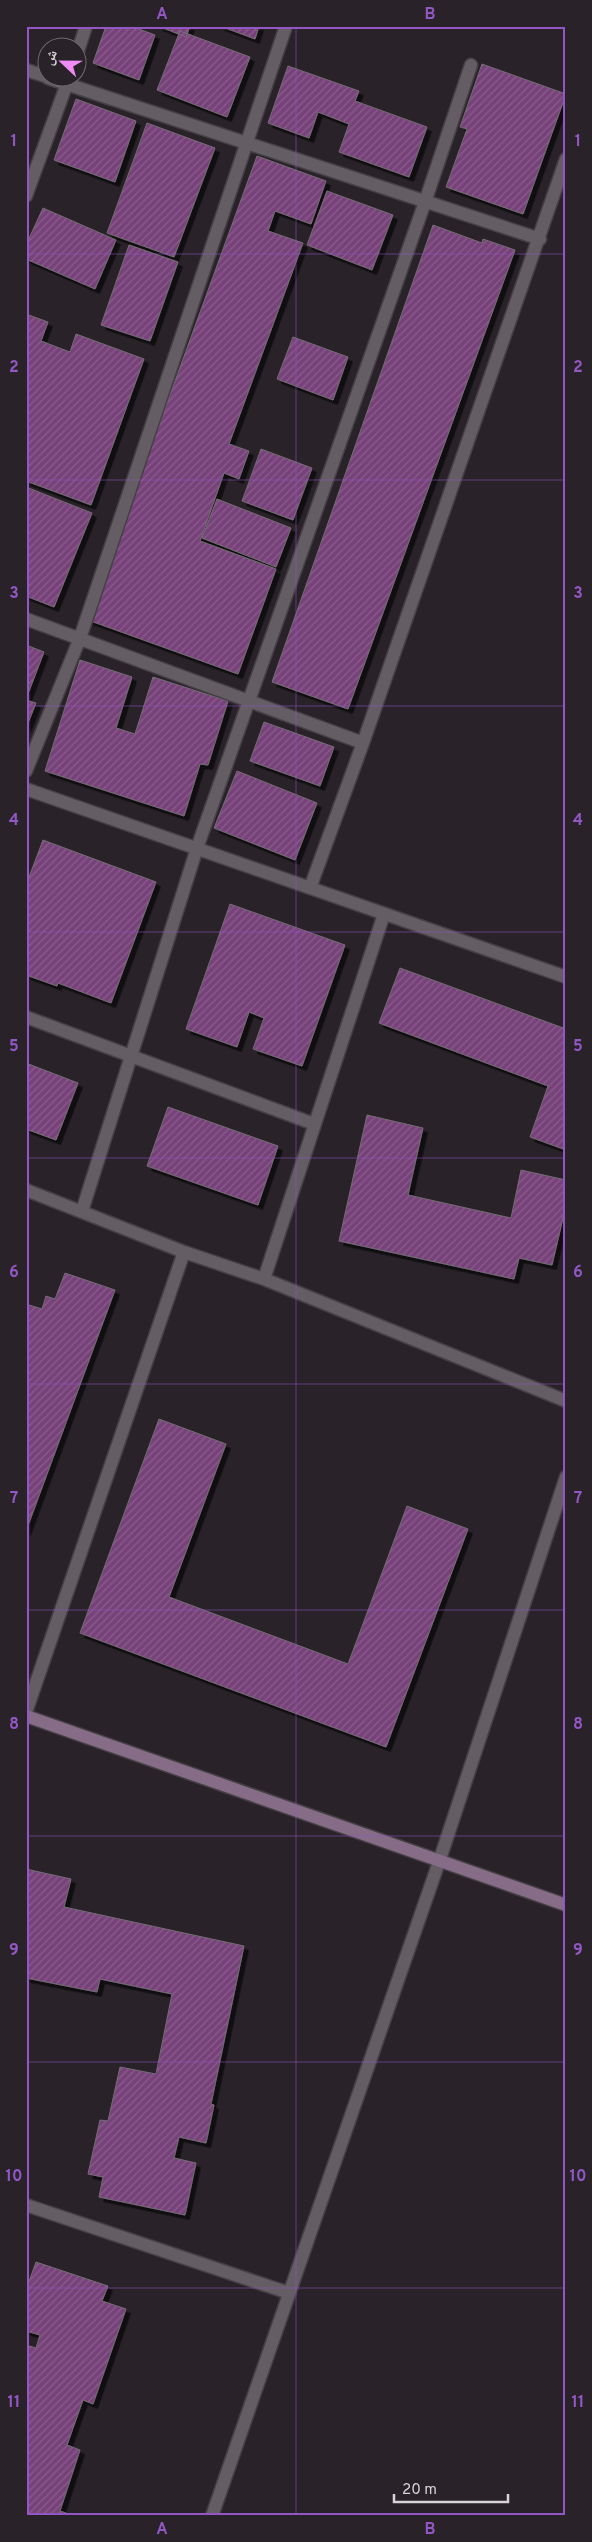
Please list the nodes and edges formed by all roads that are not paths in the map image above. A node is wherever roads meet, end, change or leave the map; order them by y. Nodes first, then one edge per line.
1 (86, 26) edge
2 (286, 26) edge
3 (82, 38) edge
4 (471, 65) dead end
5 (26, 70) edge
6 (38, 74) edge
7 (65, 88) edge
8 (87, 88) edge
9 (245, 142) junction
10 (566, 159) edge
11 (26, 196) edge
12 (425, 202) junction
13 (540, 239) junction
14 (26, 619) edge
15 (80, 638) junction
16 (247, 701) junction
17 (363, 743) junction
18 (26, 771) edge
19 (26, 789) edge
20 (197, 848) junction
21 (310, 888) junction
22 (384, 914) junction
23 (566, 977) edge
24 (26, 1016) edge
25 (129, 1056) junction
26 (314, 1124) junction
27 (26, 1190) edge
28 (82, 1211) junction
29 (184, 1252) junction
30 (264, 1279) junction
31 (566, 1401) edge
32 (566, 1477) edge
33 (26, 1712) edge
34 (26, 1716) edge
35 (439, 1862) junction
36 (566, 1905) edge
37 (26, 2205) edge
38 (289, 2293) junction
39 (212, 2516) edge

1 - 3 street
2 - 9 street
4 - 12 street
5 - 6 street
7 - 11 street
8 - 9 street
9 - 12 street
9 - 15 street
10 - 13 street
12 - 13 street
12 - 16 street
13 - 17 street
14 - 15 street
15 - 16 street
15 - 18 street
16 - 17 street
16 - 20 street
17 - 21 street
19 - 20 street
20 - 21 street
20 - 25 street
21 - 22 street
22 - 23 street
22 - 26 street
24 - 25 street
25 - 26 street
25 - 28 street
26 - 30 street
27 - 28 street
28 - 29 street
29 - 30 street
29 - 33 street
30 - 31 street
32 - 35 street
34 - 35 main road
35 - 36 main road
35 - 38 street
37 - 38 street
38 - 39 street

